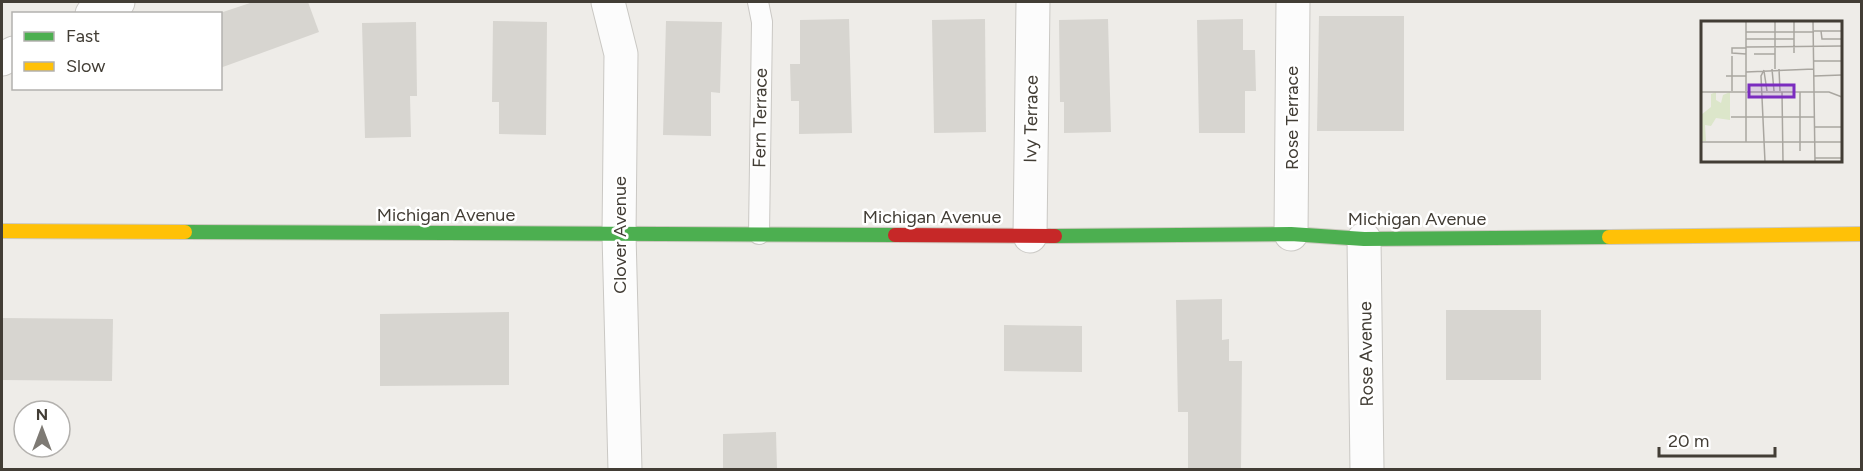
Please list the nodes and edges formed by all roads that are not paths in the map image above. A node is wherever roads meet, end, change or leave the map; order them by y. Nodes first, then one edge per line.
1 (118, 2) edge
2 (608, 2) edge
3 (758, 2) edge
4 (1033, 2) edge
5 (1293, 2) edge
6 (96, 12) edge
7 (2, 231) edge
8 (619, 234) junction
9 (759, 234) junction
10 (1291, 234) junction
11 (1862, 234) edge
12 (1030, 236) junction
13 (1364, 239) junction
14 (625, 470) edge
15 (1367, 470) edge

1 - 6 street
2 - 8 street, Clover Avenue
3 - 9 lane, Fern Terrace
4 - 12 street, Ivy Terrace
5 - 10 street, Rose Terrace
7 - 8 main road, Michigan Avenue
8 - 9 main road, Michigan Avenue
8 - 14 street, Clover Avenue
9 - 12 main road, Michigan Avenue
10 - 12 main road, Michigan Avenue
10 - 13 main road, Michigan Avenue
11 - 13 main road, Michigan Avenue
13 - 15 street, Rose Avenue

